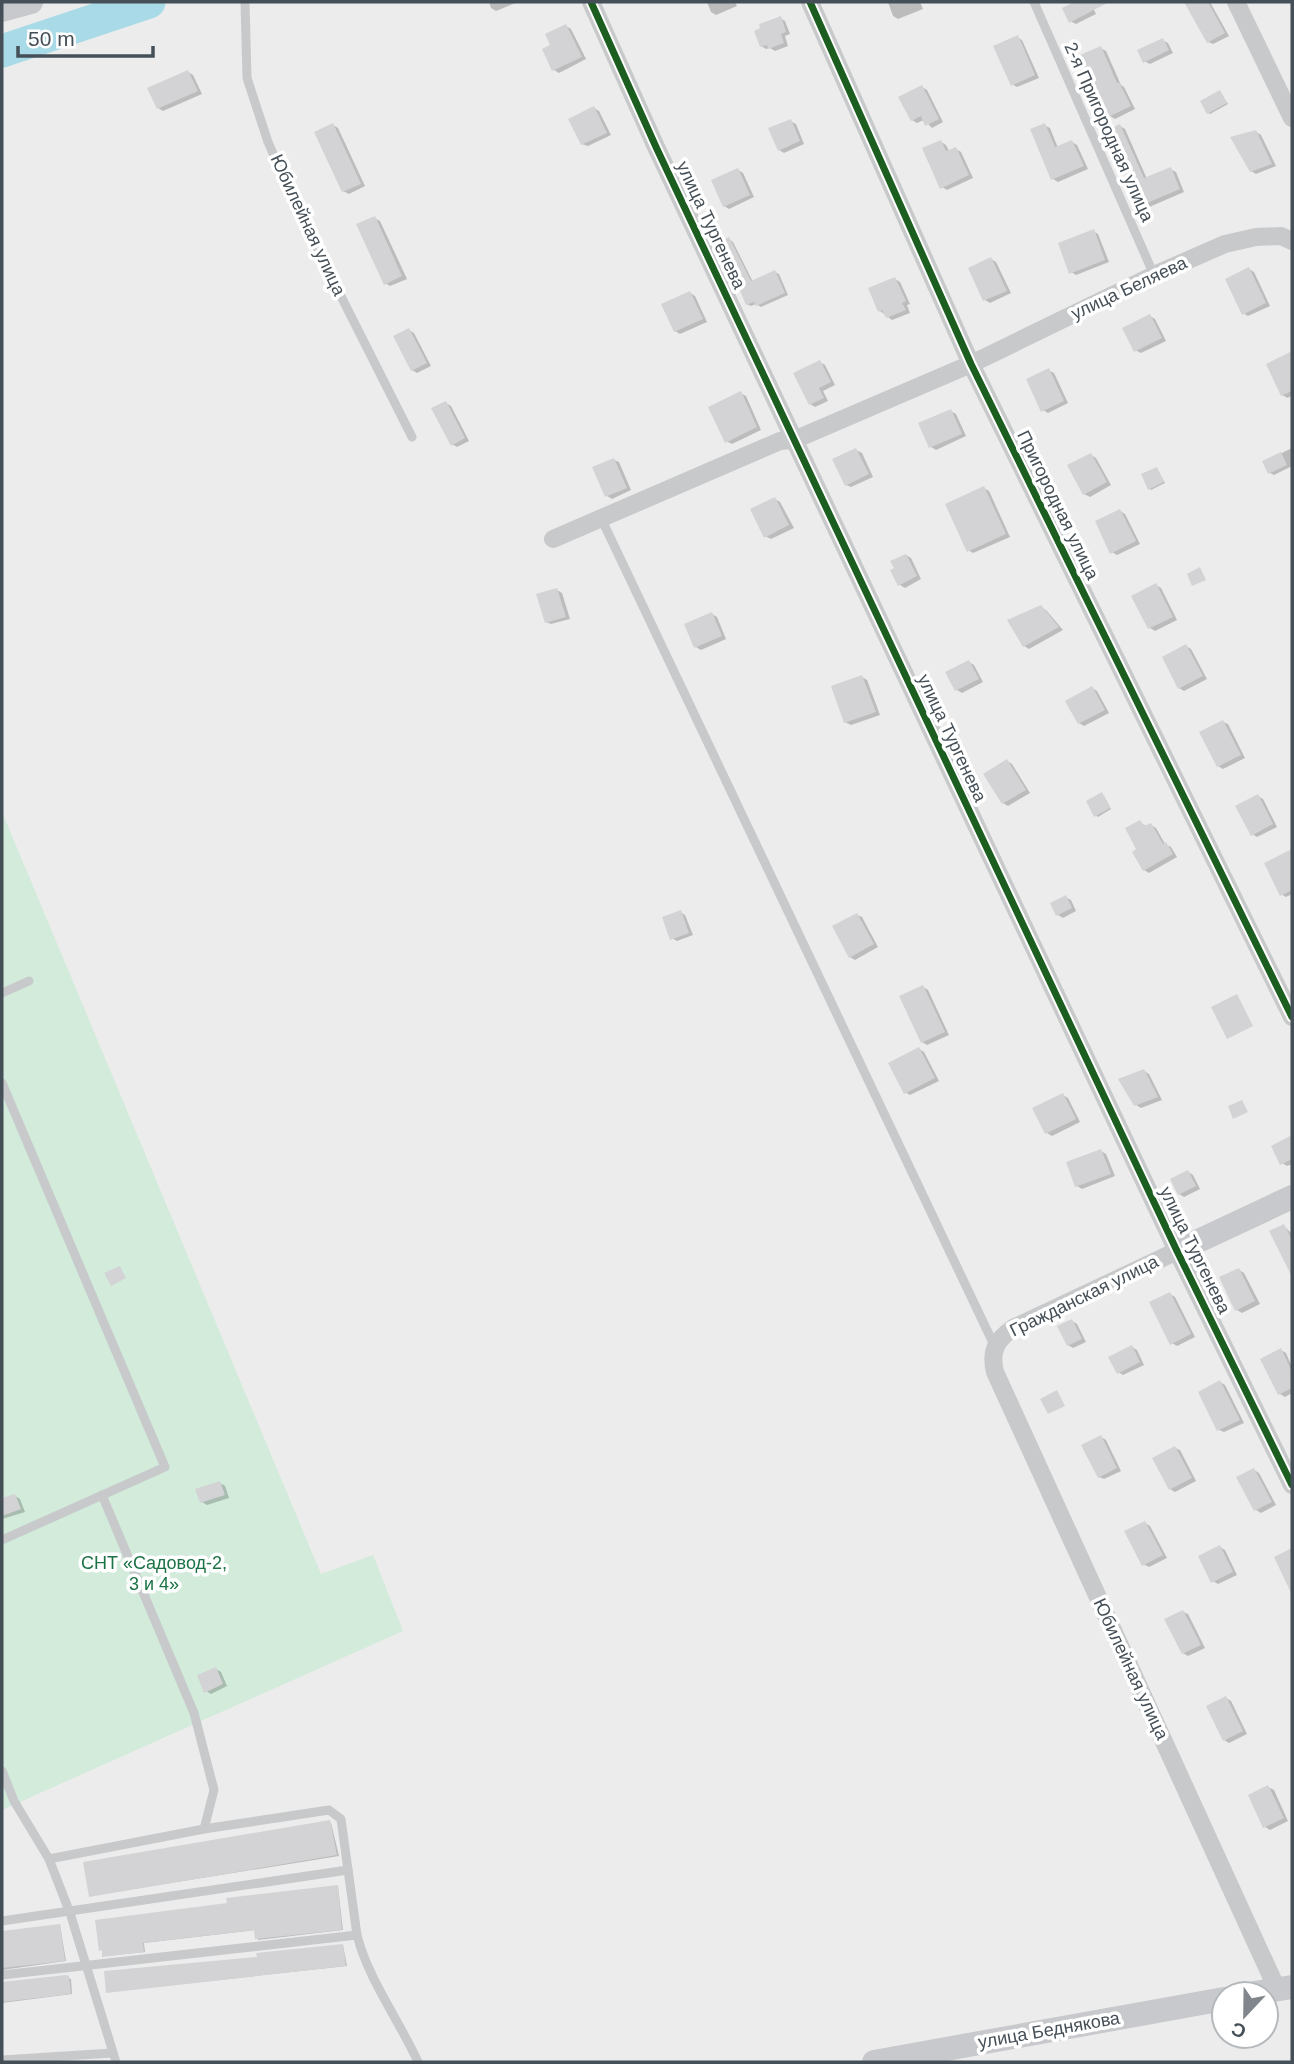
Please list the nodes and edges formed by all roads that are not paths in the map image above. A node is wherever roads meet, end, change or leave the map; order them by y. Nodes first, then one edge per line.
1 (30, 2) edge
2 (245, 2) edge
3 (591, 2) edge
4 (810, 2) edge
5 (1034, 2) edge
6 (1236, 2) edge
7 (2, 10) edge
8 (1292, 118) edge
9 (1292, 241) edge
10 (1154, 275) junction
11 (971, 364) junction
12 (412, 437) dead end
13 (794, 440) junction
14 (601, 518) junction
15 (553, 539) dead end
16 (29, 981) dead end
17 (2, 993) edge
18 (1292, 1017) edge
19 (2, 1083) edge
20 (1292, 1197) edge
21 (1177, 1251) junction
22 (995, 1347) junction
23 (1292, 1485) edge
24 (102, 1495) junction
25 (2, 1540) edge
26 (2, 1772) edge
27 (204, 1829) junction
28 (49, 1859) junction
29 (348, 1870) junction
30 (70, 1913) junction
31 (2, 1921) edge
32 (356, 1935) junction
33 (85, 1965) junction
34 (2, 1975) edge
35 (1285, 1988) edge
36 (1210, 2001) edge
37 (114, 2058) edge
38 (37, 2059) edge
39 (2, 2060) edge
40 (890, 2061) edge
41 (418, 2062) edge

1 - 7 street
2 - 12 lane, Юбилейная улица
3 - 13 street, улица Тургенева
4 - 11 street, Пригородная улица
5 - 10 lane, 2-я Пригородная улица
6 - 8 street
9 - 10 street, улица Беляева
10 - 11 street, улица Беляева
11 - 13 street, улица Беляева
11 - 18 street, Пригородная улица
13 - 14 street, улица Беляева
13 - 21 street, улица Тургенева
14 - 15 street, улица Беляева
14 - 22 lane
16 - 17 lane
19 - 24 lane
20 - 21 street, Гражданская улица
21 - 22 street, Гражданская улица
21 - 23 street, улица Тургенева
22 - 35 street, Юбилейная улица
24 - 25 lane
24 - 27 lane
26 - 28 lane
27 - 28 lane
27 - 29 lane
28 - 30 lane
29 - 30 lane
29 - 32 lane
30 - 31 lane
30 - 33 lane
32 - 33 lane
32 - 41 lane
33 - 34 lane
33 - 37 lane
36 - 40 street, улица Беднякова
37 - 38 lane
38 - 39 lane

